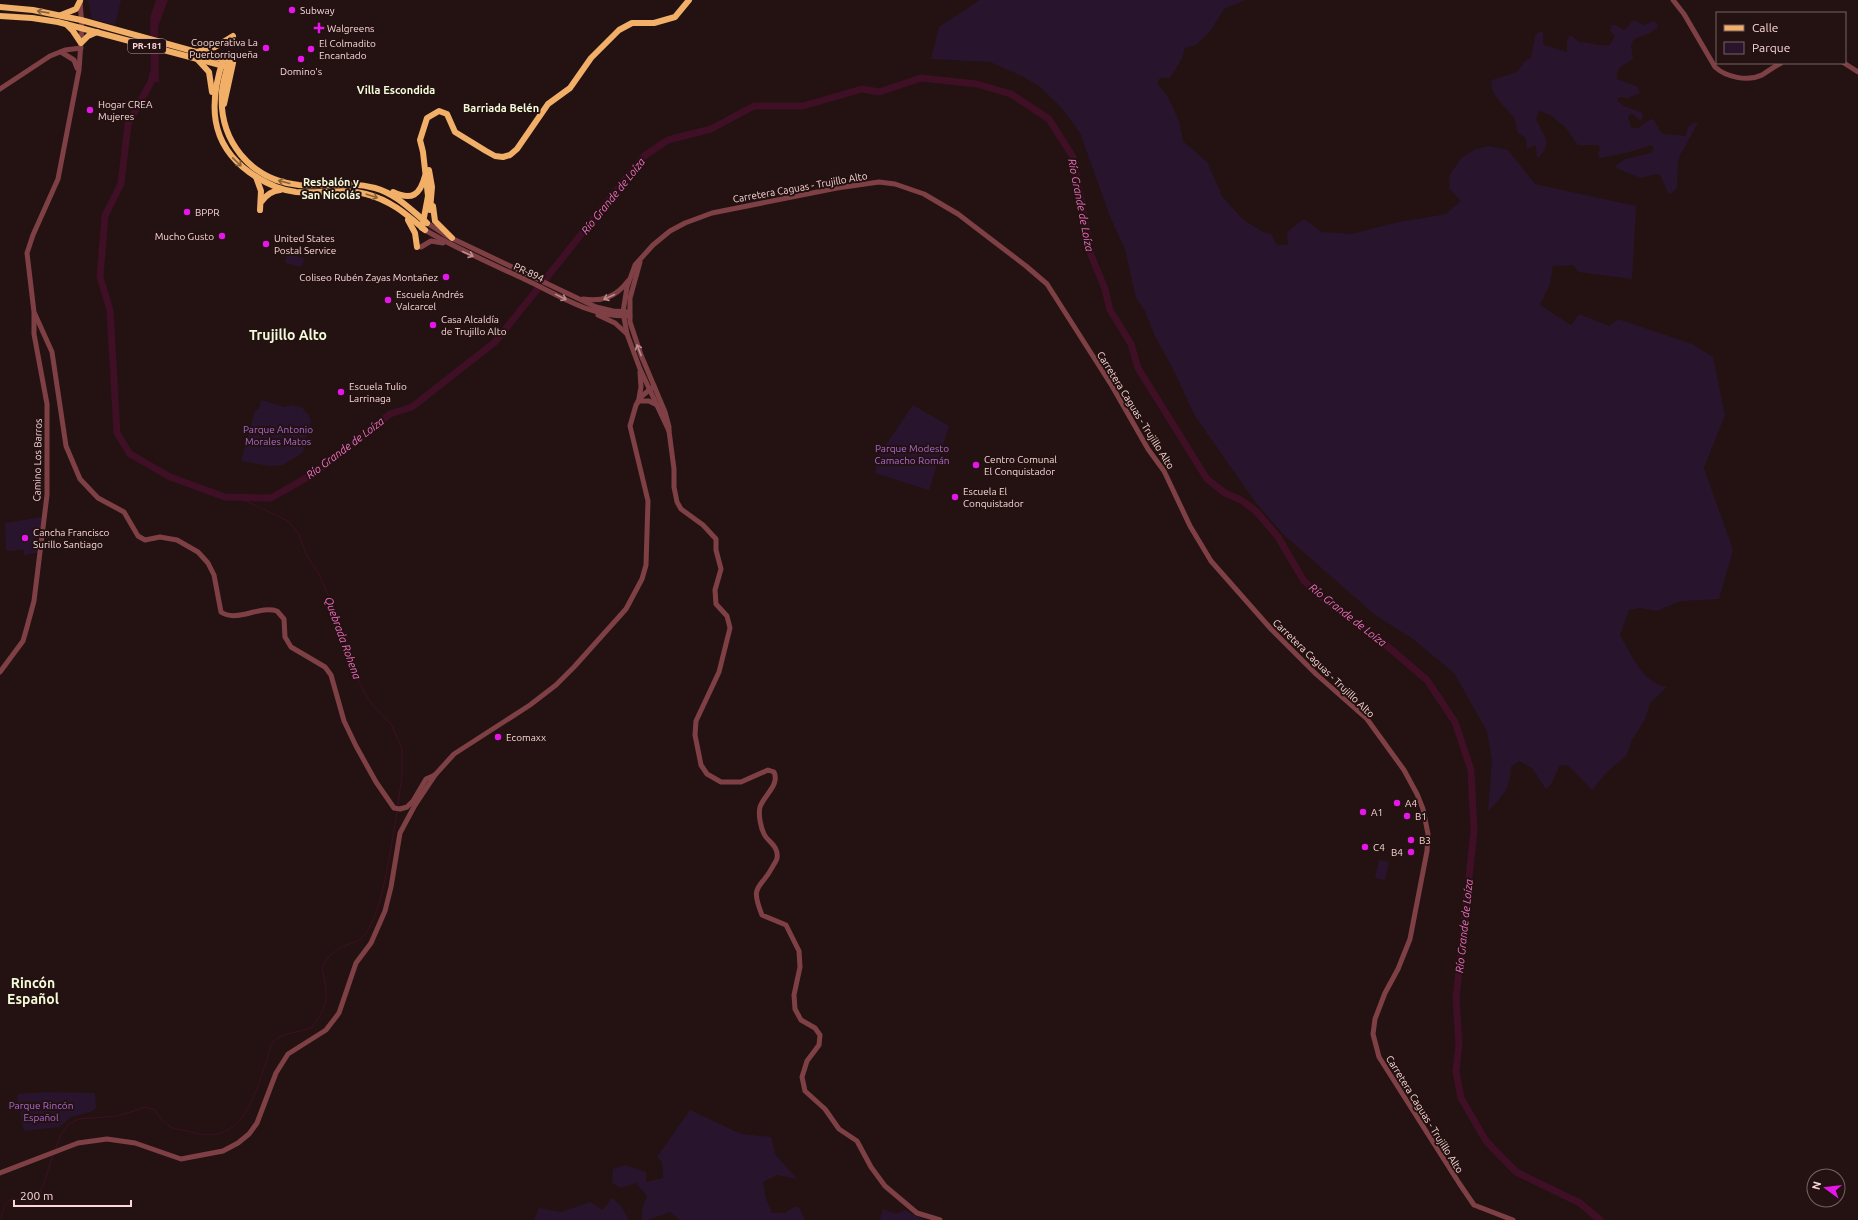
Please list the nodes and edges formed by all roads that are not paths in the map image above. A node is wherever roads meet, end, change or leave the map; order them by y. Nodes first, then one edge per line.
1 (80, 0) edge
2 (689, 0) edge
3 (1673, 0) edge
4 (0, 7) edge
5 (60, 15) junction
6 (0, 16) edge
7 (81, 20) junction
8 (66, 24) junction
9 (82, 28) junction
10 (102, 31) junction
11 (233, 36) dead end
12 (81, 46) junction
13 (61, 52) junction
14 (195, 55) junction
15 (227, 63) junction
16 (1779, 64) edge
17 (1846, 64) edge
18 (1858, 72) edge
19 (78, 73) junction
20 (0, 89) edge
21 (214, 116) junction
22 (424, 162) junction
23 (426, 172) junction
24 (256, 177) junction
25 (375, 188) junction
26 (283, 189) junction
27 (262, 201) dead end
28 (432, 202) junction
29 (260, 210) dead end
30 (400, 210) junction
31 (424, 225) junction
32 (452, 238) junction
33 (447, 244) junction
34 (419, 247) joint
35 (640, 262) junction
36 (631, 277) junction
37 (580, 298) junction
38 (590, 310) junction
39 (34, 312) junction
40 (626, 314) junction
41 (627, 334) junction
42 (640, 369) junction
43 (651, 387) junction
44 (638, 401) junction
45 (657, 406) junction
46 (669, 431) junction
47 (0, 672) edge
48 (435, 775) junction
49 (0, 1173) edge
50 (940, 1220) edge
51 (1513, 1220) edge

1 - 5 main road
1 - 7 street
2 - 22 main road
3 - 16 street
5 -> 4 main road, PR-181
5 - 7 main road, PR-181
6 - 8 main road, PR-181
7 - 9 street
7 - 10 main road, PR-181
8 - 9 main road, PR-181
8 - 12 main road
9 - 10 main road, PR-181
9 - 12 street
10 - 12 main road
10 - 14 main road, PR-181
11 - 14 main road
12 - 13 street
12 - 19 street
13 - 19 street
13 - 20 street
14 - 15 main road, PR-181
14 - 21 main road
15 - 21 main road
25 -> 15 main road
17 - 18 street
19 - 39 street
21 -> 24 main road
22 - 23 main road
22 - 28 main road
23 - 25 main road
23 - 31 main road
24 - 26 main road
24 - 29 main road
25 - 31 main road
26 - 27 main road
26 -> 30 main road
28 - 31 main road
28 - 32 main road
30 - 31 main road
30 - 34 main road
31 - 32 street, PR-894 / PR-894
31 - 33 street, PR-894 / PR-894
32 - 37 street, PR-894 / PR-894
33 - 34 street
33 -> 38 street, PR-894 / PR-894
35 - 36 street, Carretera Caguas - Trujillo Alto
35 - 40 street, Carretera Caguas - Trujillo Alto
35 - 51 street, Carretera Caguas - Trujillo Alto
36 -> 37 street
36 - 40 street, Carretera Caguas - Trujillo Alto
37 - 40 street, PR-894 / PR-894
38 - 40 street, PR-894 / PR-894
38 - 41 street
39 - 47 street, Camino Los Barros
39 - 48 street
40 - 41 street, Carretera Caguas - Trujillo Alto
43 -> 40 street, Carretera Caguas - Trujillo Alto
41 - 42 street, Carretera Caguas - Trujillo Alto
42 - 43 street, Carretera Caguas - Trujillo Alto
42 - 44 street
43 - 44 street
43 - 45 street
43 - 46 street, Carretera Caguas - Trujillo Alto
44 - 45 street
44 - 48 street
45 - 46 street
46 - 50 street, Carretera Caguas - Trujillo Alto
48 - 49 street

